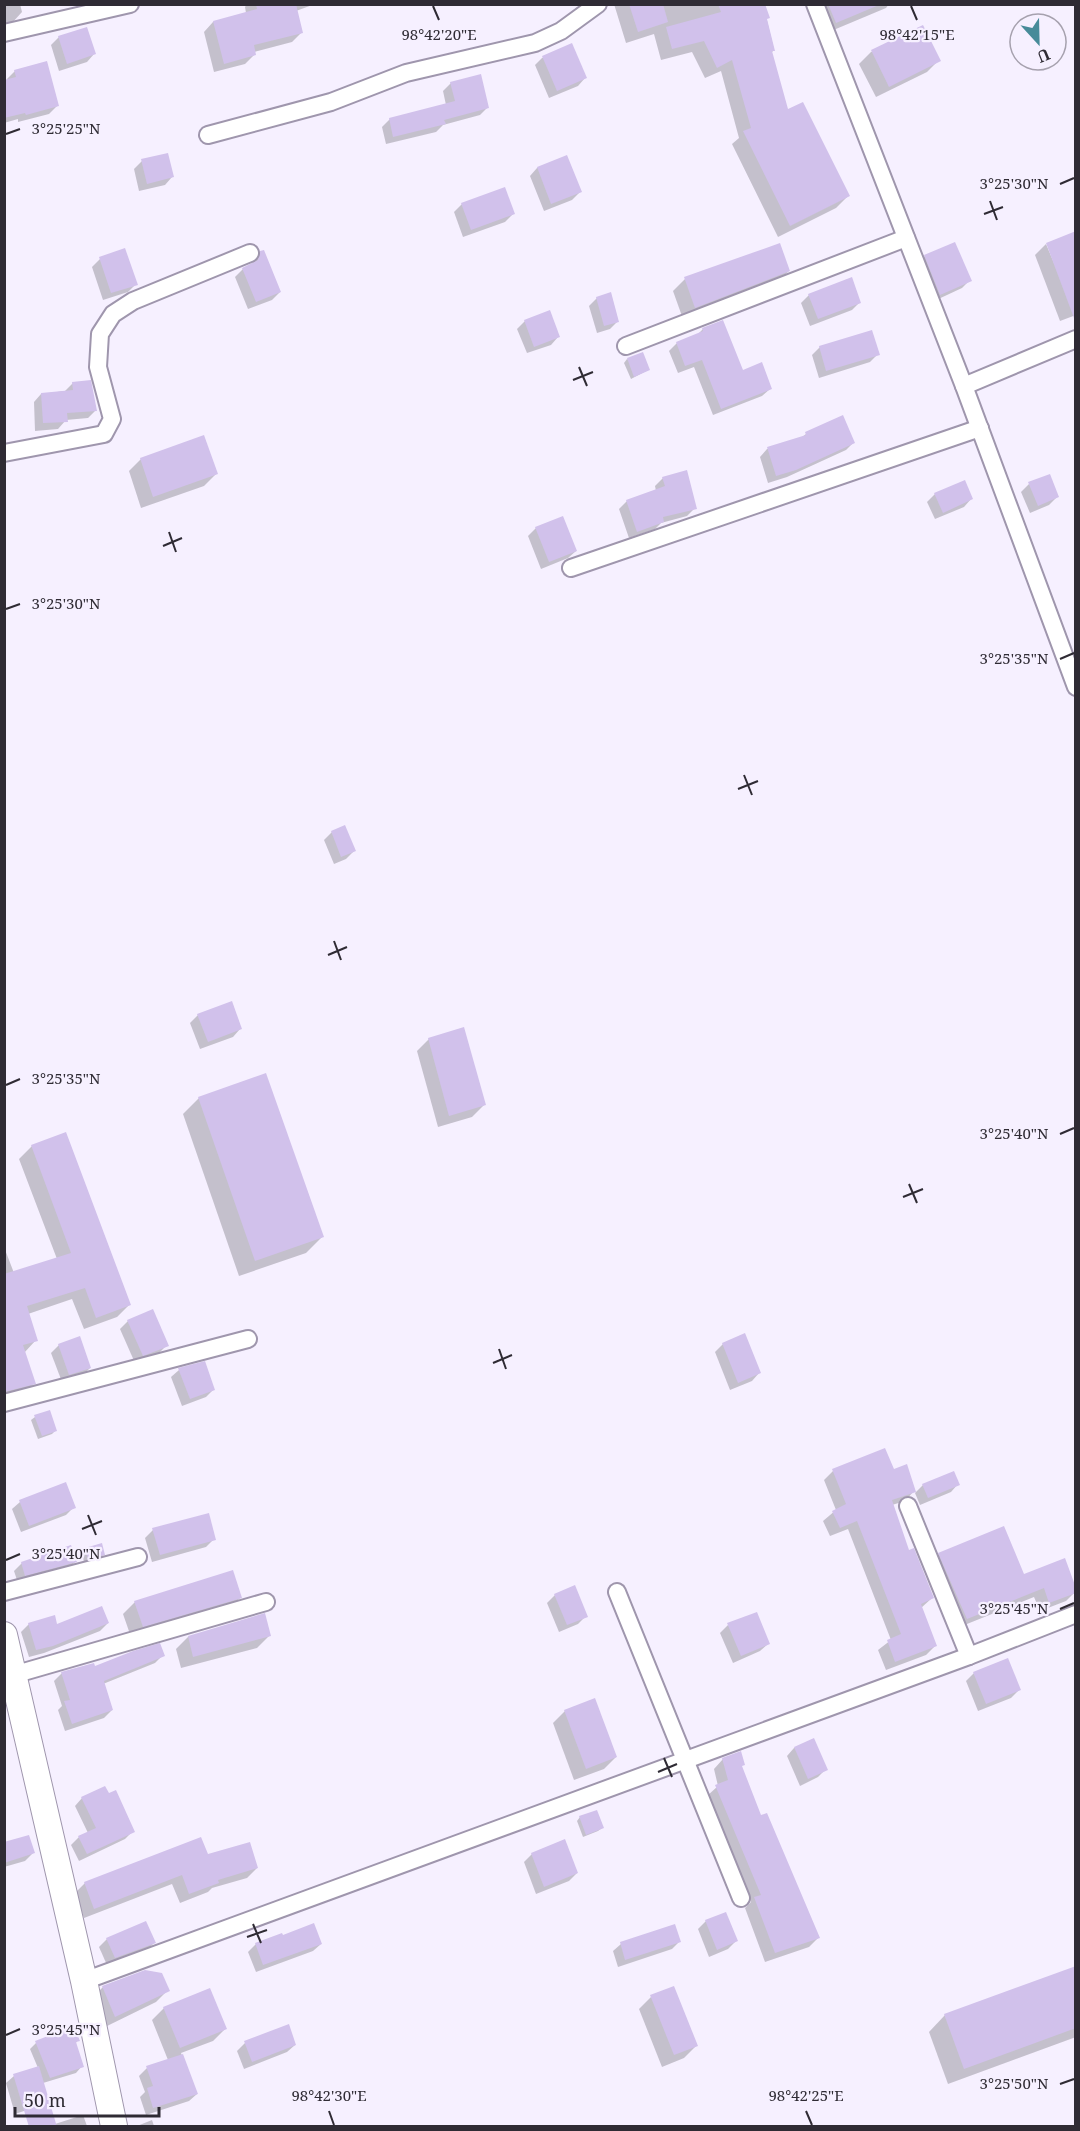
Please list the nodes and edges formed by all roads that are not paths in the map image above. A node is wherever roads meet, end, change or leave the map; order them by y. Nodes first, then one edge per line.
1 (130, 4) edge
2 (598, 4) edge
3 (815, 4) edge
4 (4, 33) edge
5 (208, 135) dead end
6 (906, 238) junction
7 (250, 253) dead end
8 (1076, 339) edge
9 (626, 346) dead end
10 (964, 386) junction
11 (980, 428) junction
12 (4, 453) edge
13 (571, 568) dead end
14 (1076, 687) edge
15 (248, 1339) dead end
16 (4, 1403) edge
17 (908, 1506) dead end
18 (138, 1557) dead end
19 (4, 1592) edge
20 (617, 1592) dead end
21 (266, 1602) dead end
22 (1076, 1614) edge
23 (4, 1635) edge
24 (969, 1656) junction
25 (13, 1675) junction
26 (686, 1759) junction
27 (741, 1898) dead end
28 (84, 1981) junction
29 (114, 2127) edge

1 - 4 street
2 - 5 street
3 - 6 street
6 - 9 street
6 - 10 street
7 - 12 street
8 - 10 street
10 - 11 street
11 - 13 street
11 - 14 street
15 - 16 street
17 - 24 street
18 - 19 street
20 - 26 street
21 - 25 street
22 - 24 street
23 - 25 main road
24 - 26 street
25 - 28 main road
26 - 27 street
26 - 28 street
28 - 29 main road

